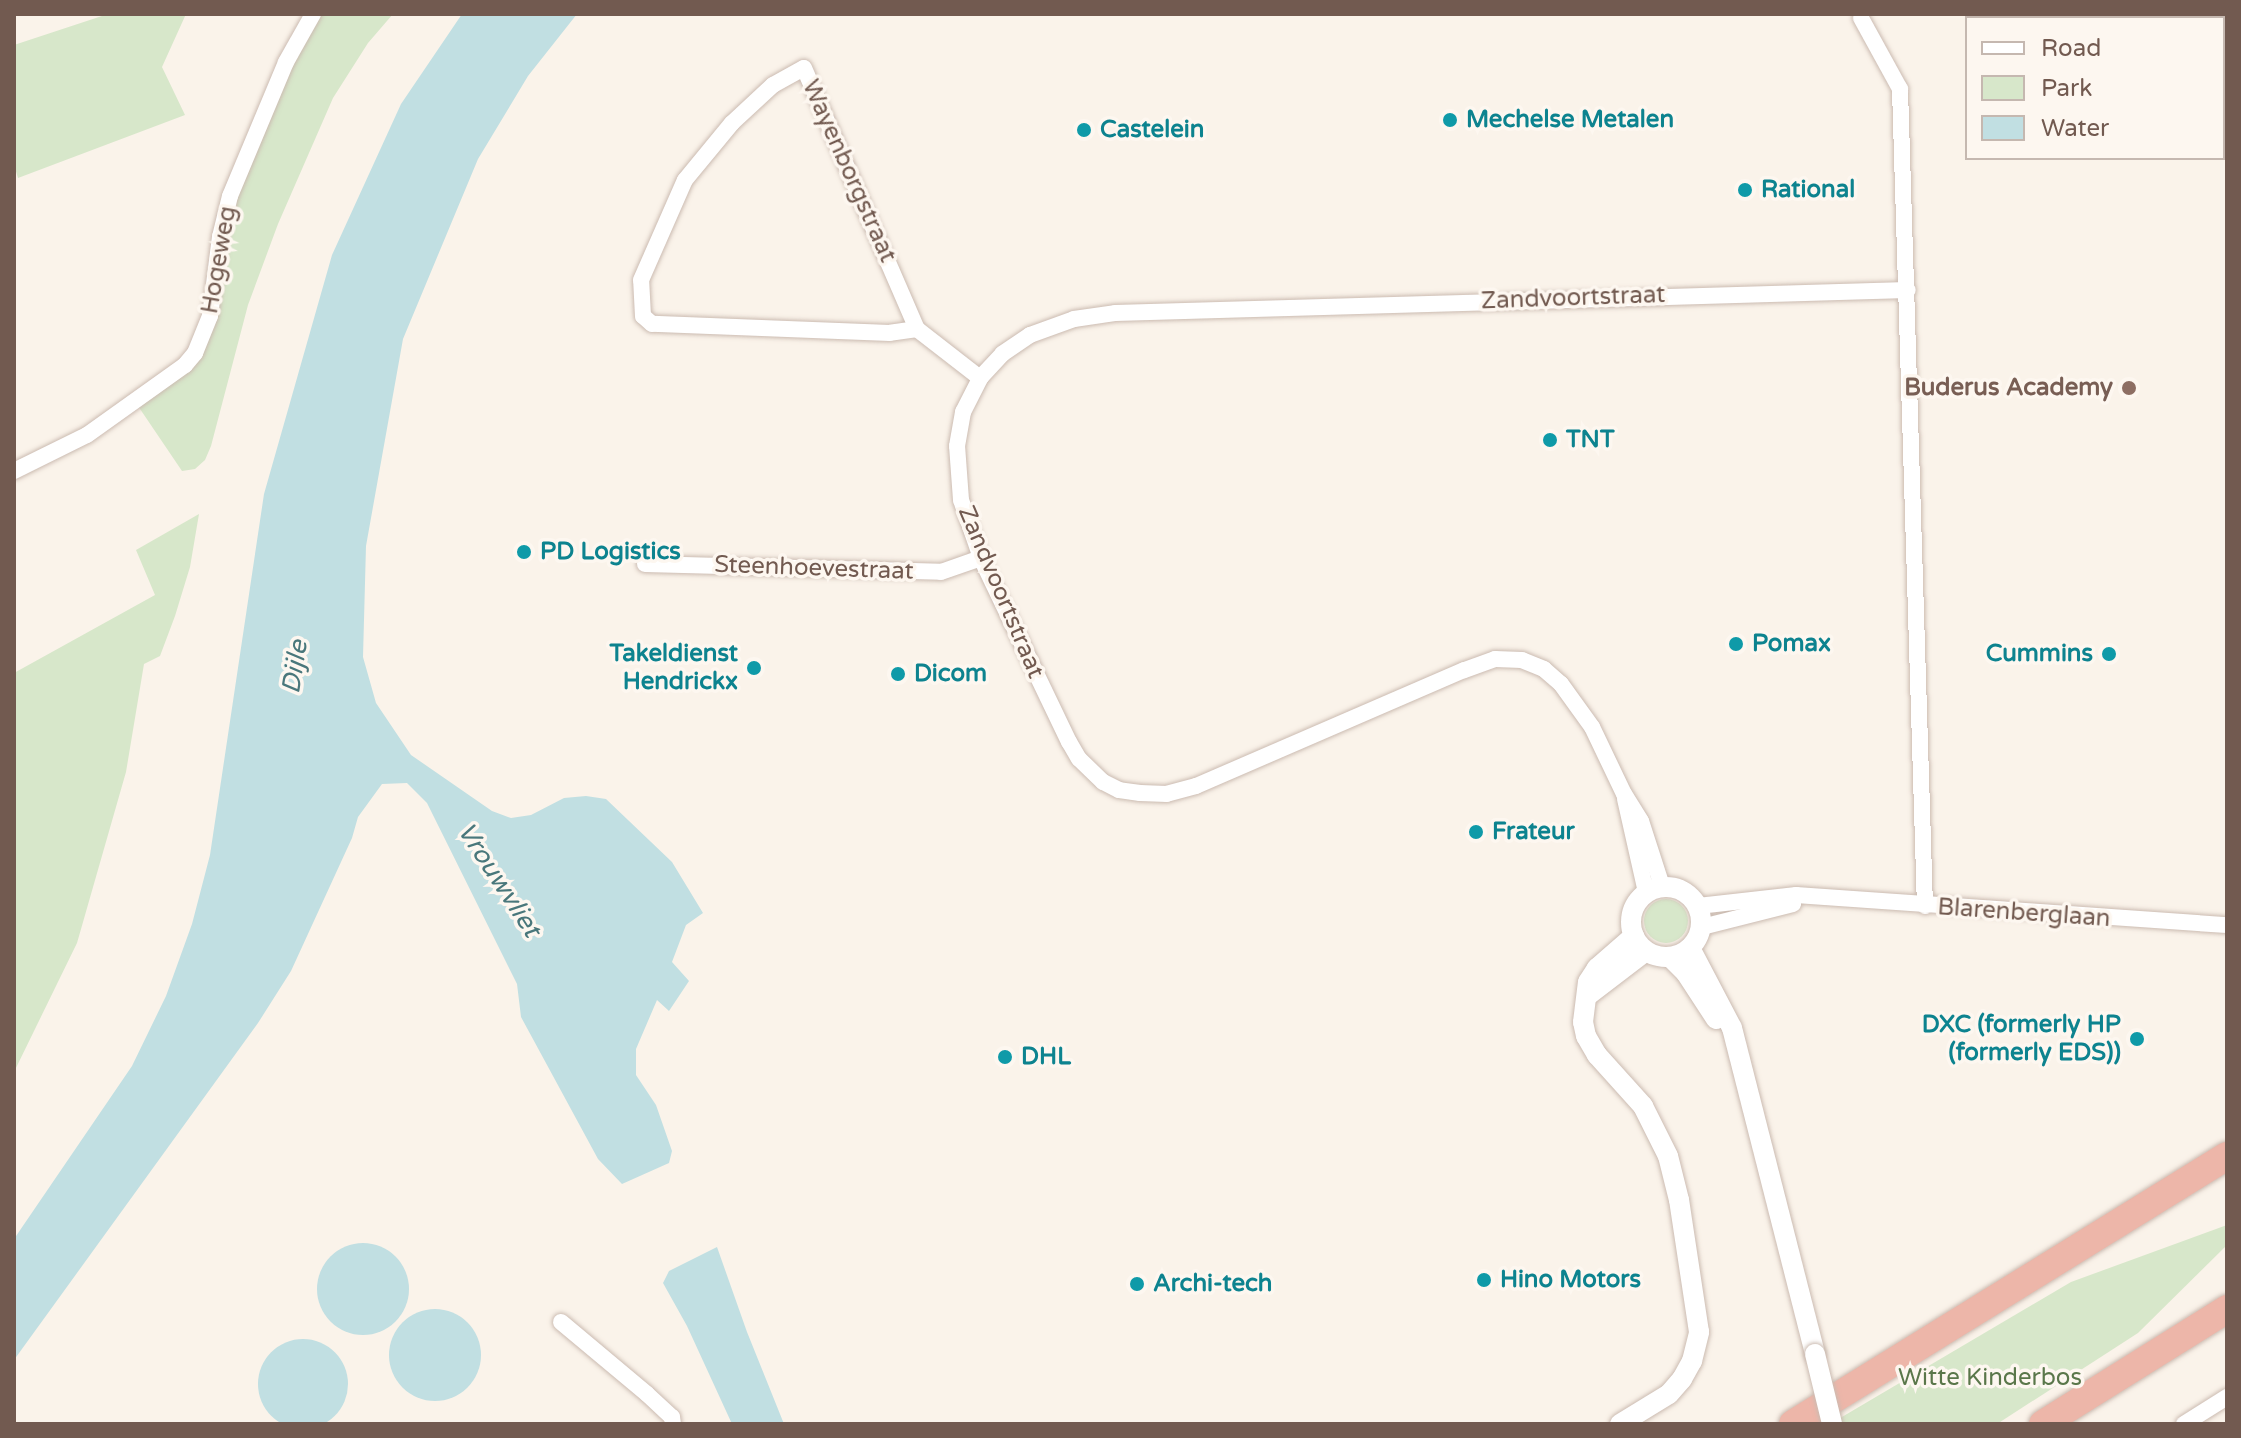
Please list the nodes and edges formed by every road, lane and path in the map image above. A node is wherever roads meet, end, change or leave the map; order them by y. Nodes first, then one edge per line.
1 (313, 14) edge
2 (1861, 18) dead end
3 (1908, 290) junction
4 (917, 329) junction
5 (980, 378) junction
6 (14, 471) edge
7 (981, 558) junction
8 (645, 564) dead end
9 (1654, 889) junction
10 (1925, 906) junction
11 (1700, 916) junction
12 (2227, 925) edge
13 (1640, 943) junction
14 (1690, 948) junction
15 (1670, 957) junction
16 (1739, 1061) junction
17 (2227, 1156) edge
18 (2227, 1309) edge
19 (561, 1322) dead end
20 (2227, 1397) edge
21 (673, 1424) edge
22 (1620, 1424) edge
23 (1793, 1424) edge
24 (1832, 1424) edge
25 (2043, 1424) edge
26 (2184, 1424) edge

1 - 6 street, Hogeweg
2 - 3 street
3 - 5 street, Zandvoortstraat
3 - 10 street
4 - 4 street, Wayenborgstraat
4 - 5 street, Wayenborgstraat
5 - 7 street, Zandvoortstraat
7 - 8 street, Steenhoevestraat
7 - 9 street, Zandvoortstraat
9 - 11 street
9 - 13 street
10 - 11 street, Blarenberglaan
10 - 12 street, Blarenberglaan
11 - 14 street
13 - 15 street
13 - 22 street
14 - 15 street
14 - 16 street
15 - 16 street
16 - 24 street, bridge
17 - 23 highway
18 - 25 highway
19 - 21 street
20 - 26 street

